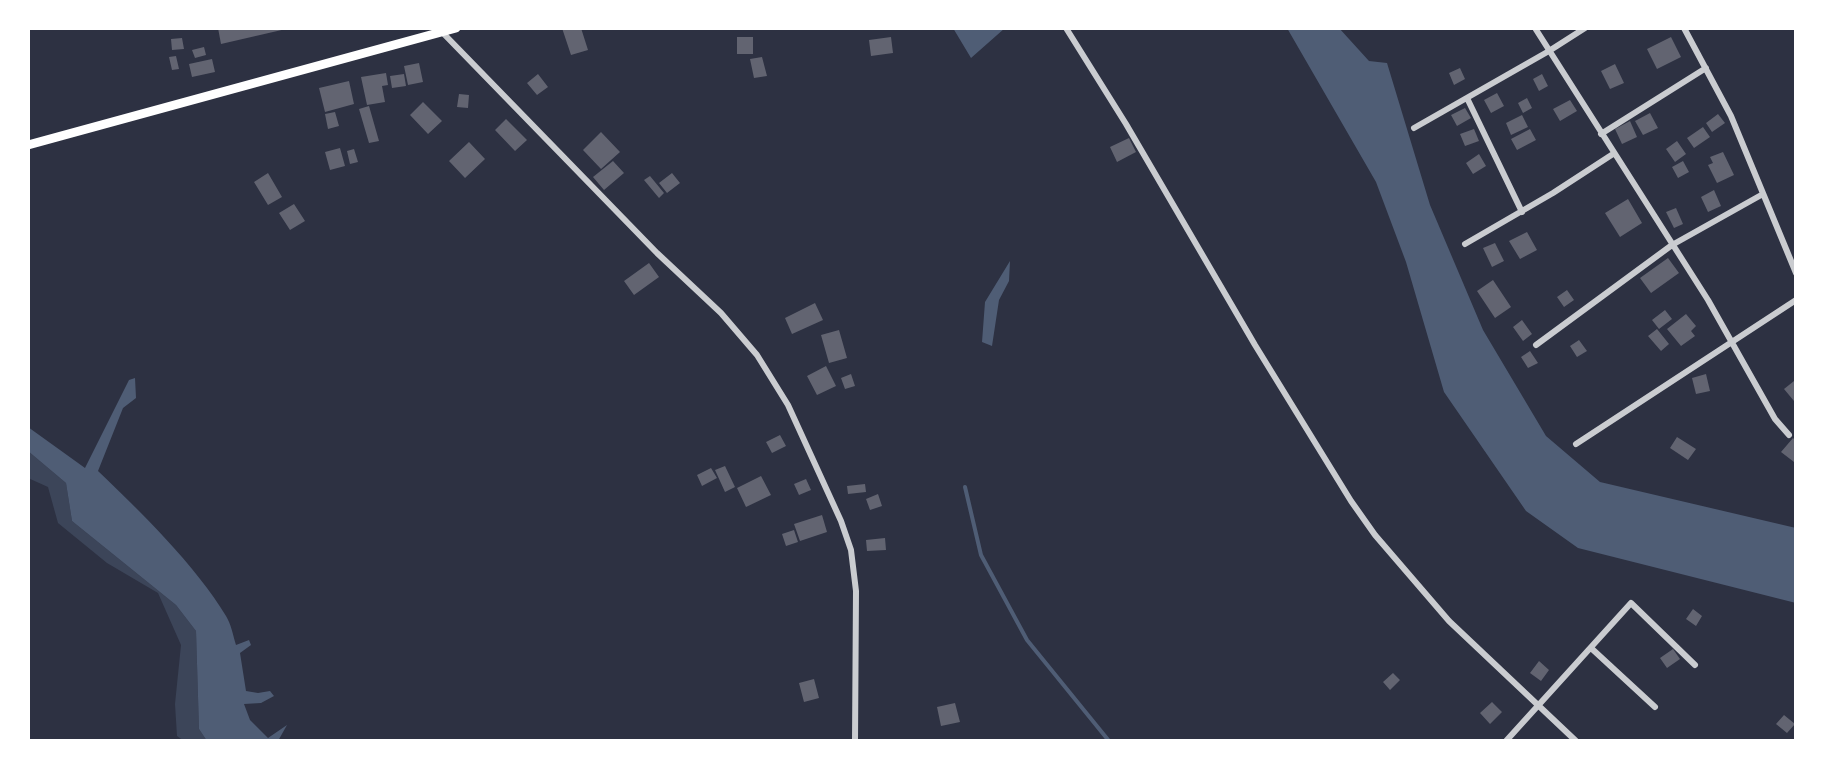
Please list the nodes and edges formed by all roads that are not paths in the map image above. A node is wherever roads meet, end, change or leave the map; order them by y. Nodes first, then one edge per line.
1 (456, 28) edge
2 (1066, 28) edge
3 (1535, 28) edge
4 (1585, 28) edge
5 (1684, 28) edge
6 (442, 32) junction
7 (1549, 51) junction
8 (1706, 68) junction
9 (1467, 98) junction
10 (1414, 128) dead end
11 (1601, 134) junction
12 (28, 145) edge
13 (1613, 154) junction
14 (1763, 194) junction
15 (1522, 212) junction
16 (1465, 244) dead end
17 (1672, 245) junction
18 (1796, 273) edge
19 (1796, 300) edge
20 (1731, 342) junction
21 (1536, 345) dead end
22 (1789, 435) dead end
23 (1576, 444) dead end
24 (1591, 648) junction
25 (1695, 665) dead end
26 (1539, 706) junction
27 (1655, 707) dead end
28 (1511, 740) edge
29 (855, 741) edge
30 (1576, 741) edge

1 - 6 main road
2 - 26 street
3 - 7 street
4 - 7 street
5 - 8 street
6 - 12 main road
6 - 29 street
7 - 9 street
7 - 11 street
8 - 11 street
8 - 14 street
9 - 10 street
9 - 15 street
11 - 13 street
13 - 15 street
13 - 17 street
14 - 17 street
14 - 18 street
15 - 16 street
17 - 20 street
17 - 21 street
19 - 20 street
20 - 22 street
20 - 23 street
24 - 25 street
24 - 26 street
24 - 27 street
26 - 28 street
26 - 30 street

